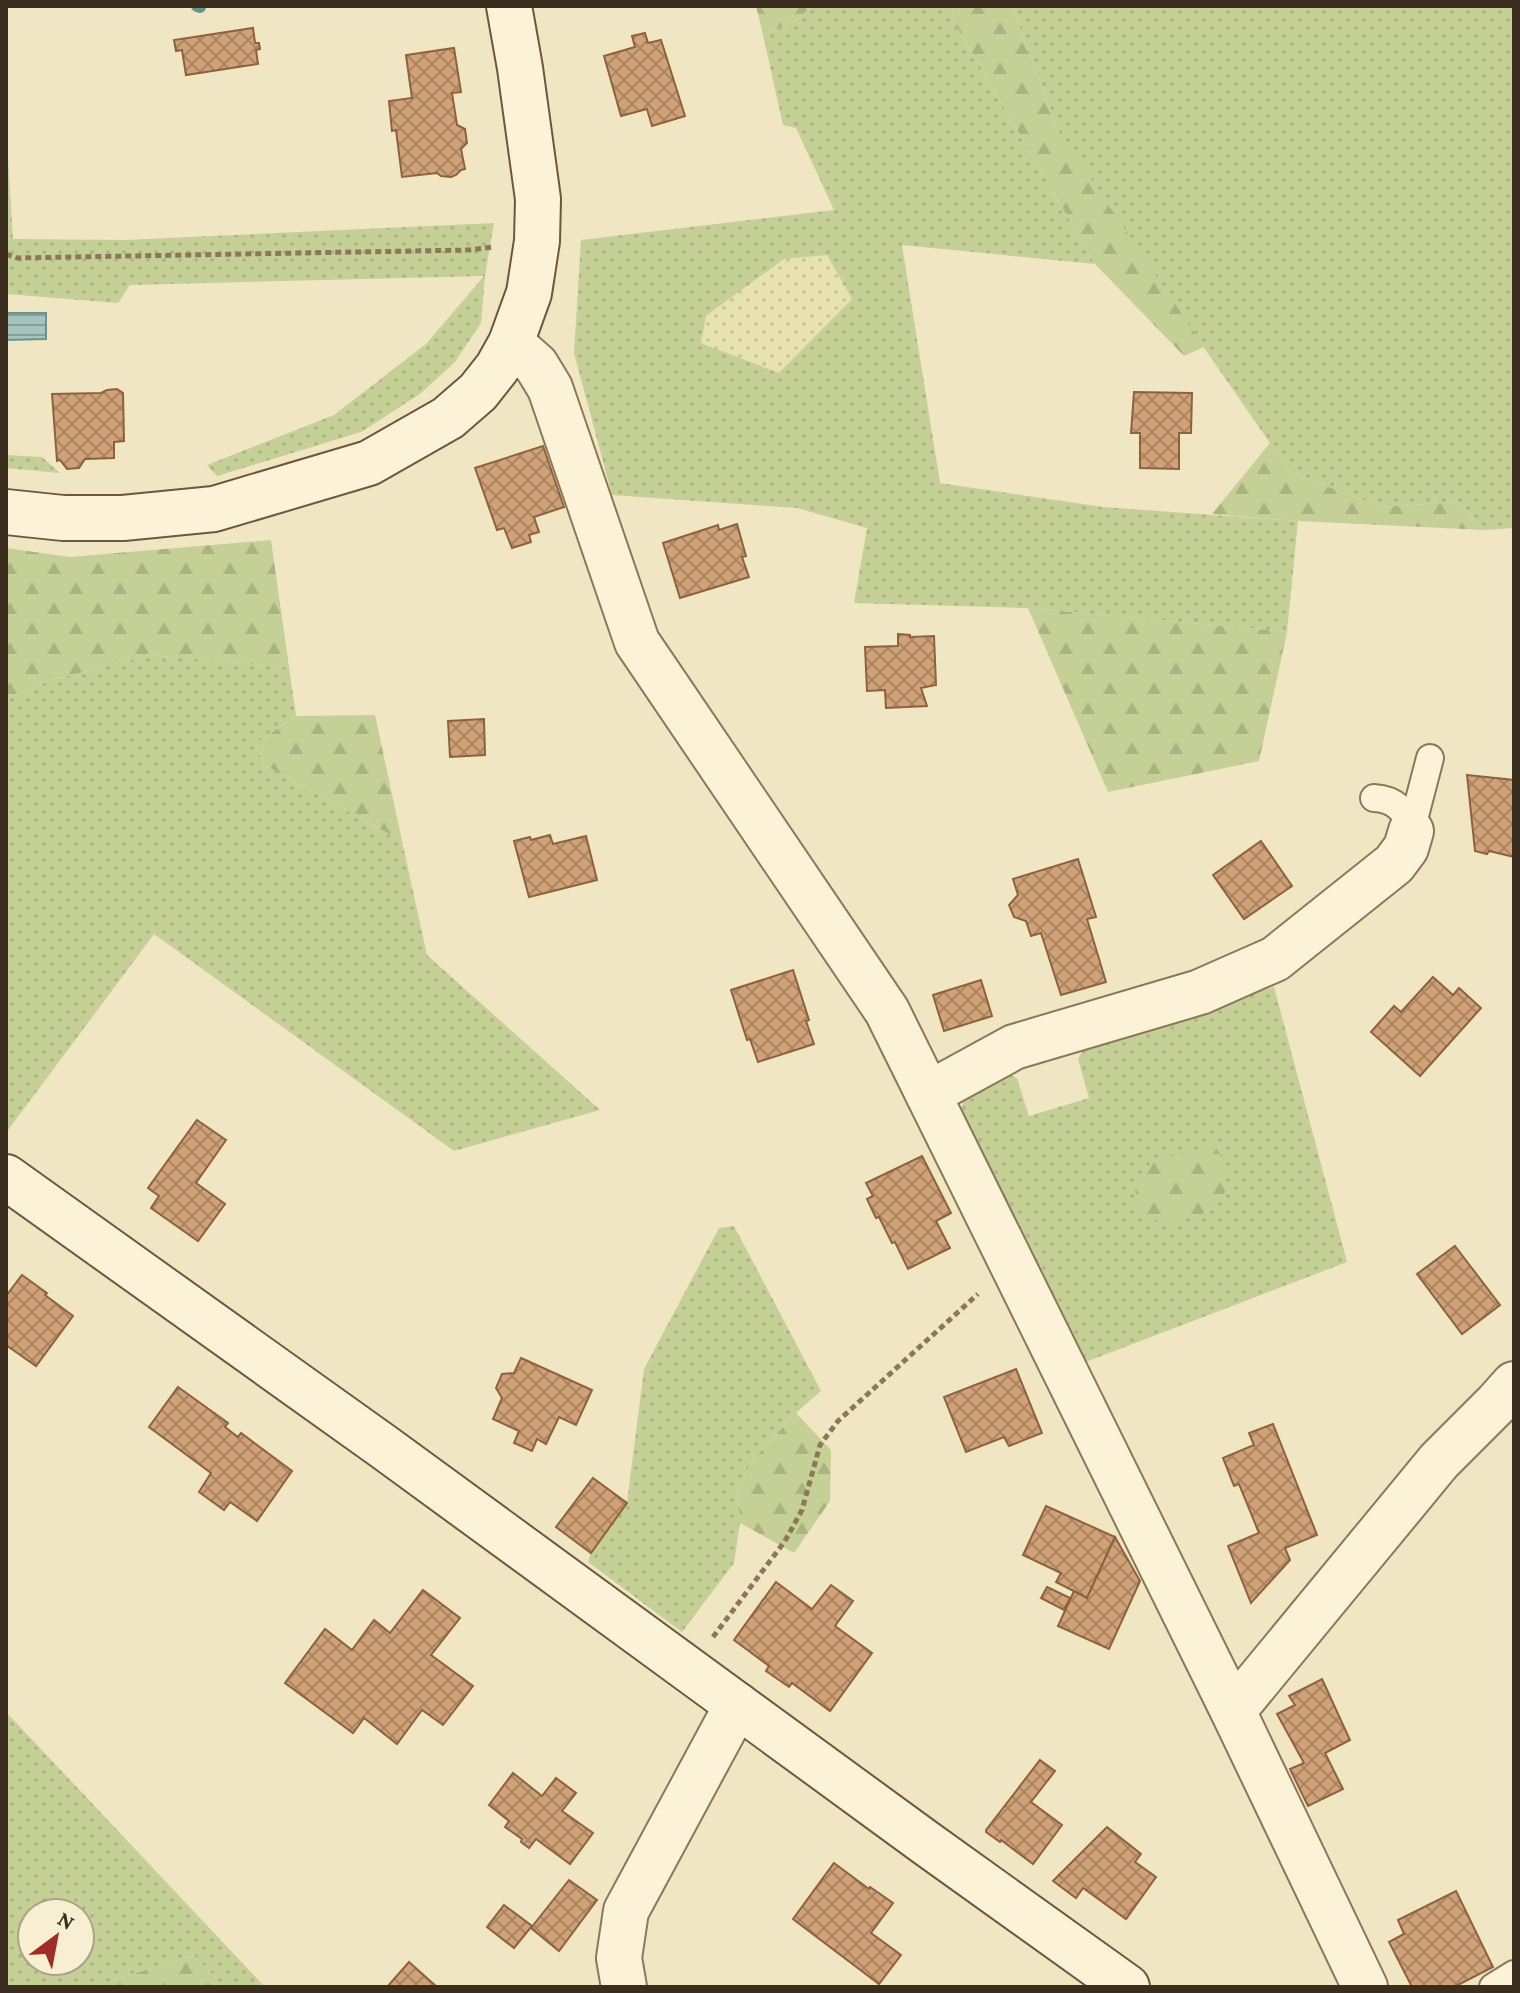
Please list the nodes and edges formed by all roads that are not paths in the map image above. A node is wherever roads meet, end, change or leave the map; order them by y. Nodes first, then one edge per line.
1 (509, 6) edge
2 (511, 343) junction
3 (6, 512) edge
4 (1430, 758) dead end
5 (1374, 798) dead end
6 (1411, 831) junction
7 (928, 1094) junction
8 (6, 1177) edge
9 (1514, 1384) edge
10 (737, 1705) junction
11 (1233, 1711) junction
12 (1514, 1974) edge
13 (624, 1987) edge
14 (1127, 1987) edge
15 (1365, 1987) edge
16 (1493, 1987) edge

1 - 2 street
2 - 3 street
2 - 7 street
4 - 6 lane
5 - 6 lane
6 - 7 street
7 - 11 street
8 - 10 street
9 - 11 street
10 - 13 street
10 - 14 street
11 - 15 street
12 - 16 lane

